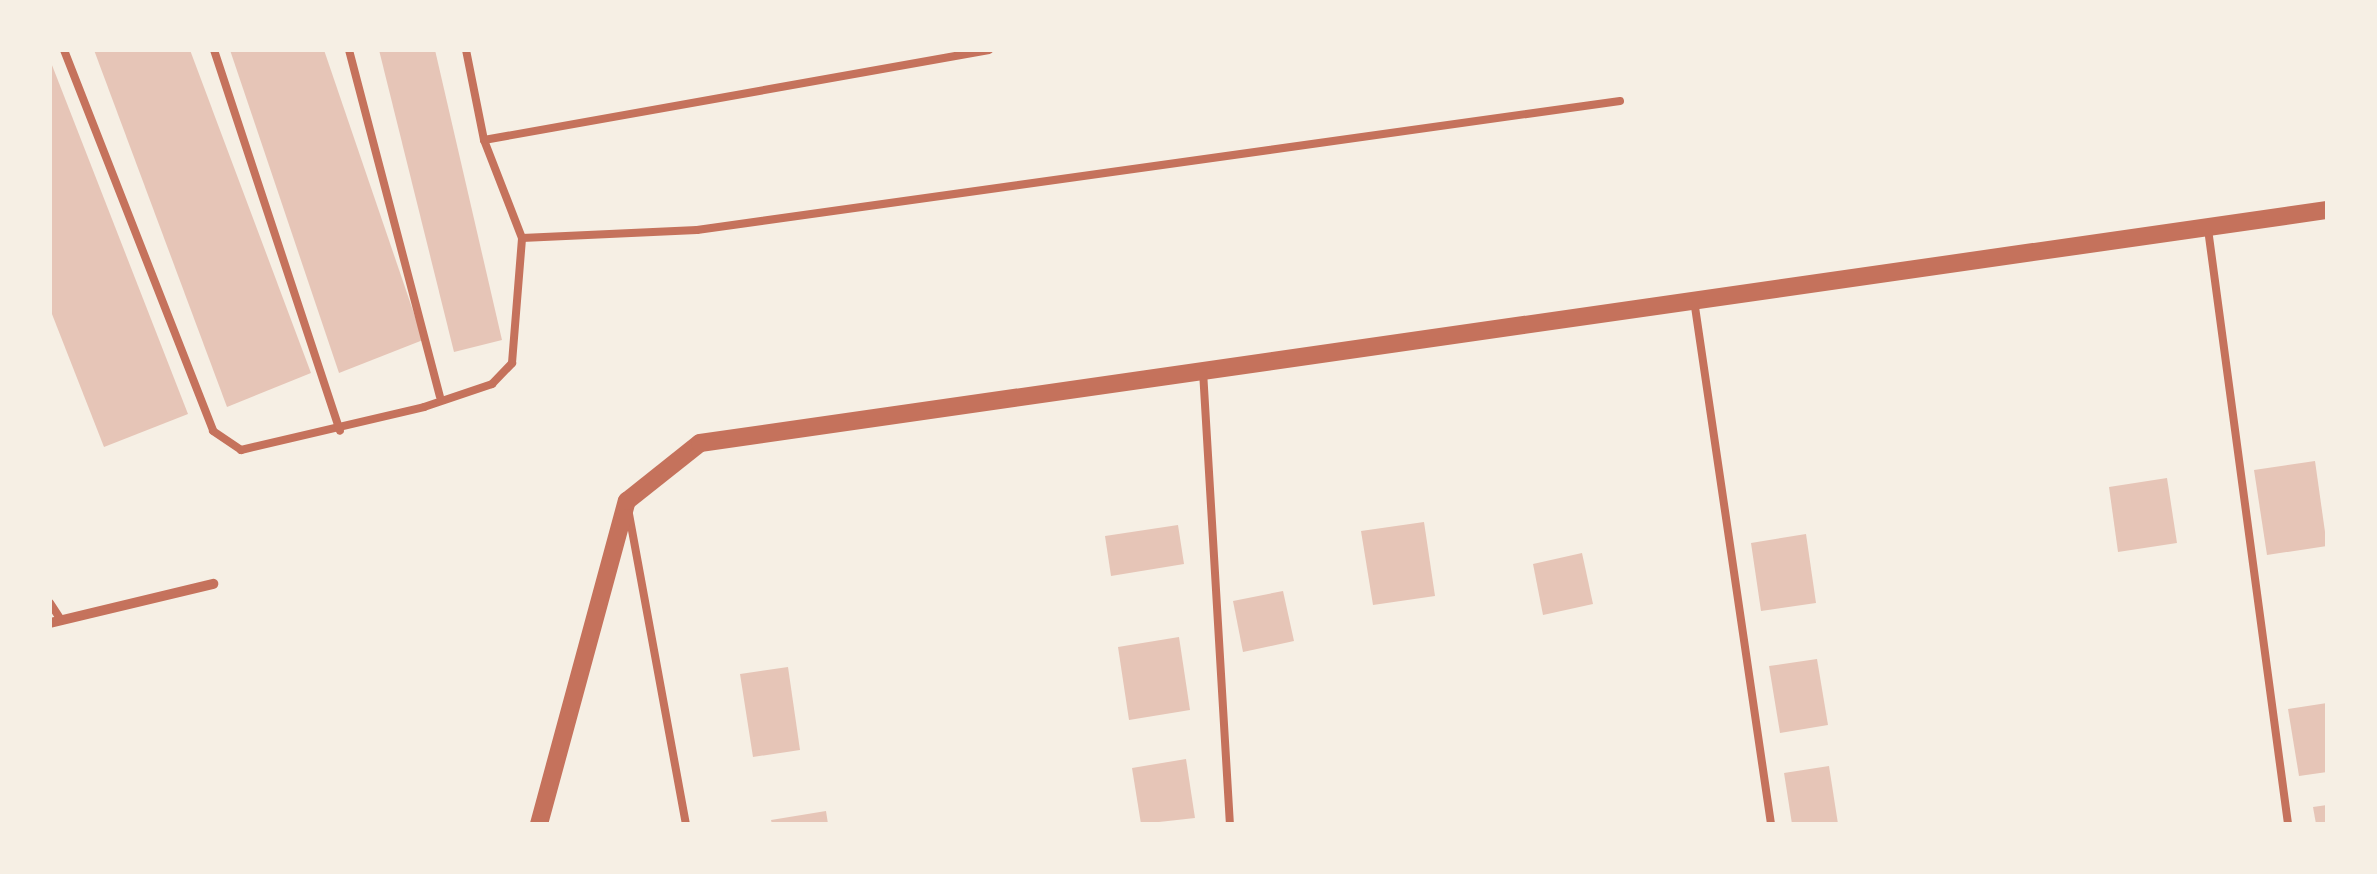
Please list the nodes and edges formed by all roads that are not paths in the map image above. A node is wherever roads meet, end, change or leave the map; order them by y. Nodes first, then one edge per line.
1 (64, 50) edge
2 (214, 50) edge
3 (350, 50) edge
4 (466, 50) edge
5 (990, 50) edge
6 (1620, 101) dead end
7 (484, 140) junction
8 (2327, 210) edge
9 (2208, 227) junction
10 (522, 238) junction
11 (1694, 300) junction
12 (1204, 370) junction
13 (440, 396) junction
14 (340, 431) junction
15 (627, 501) junction
16 (213, 584) dead end
17 (50, 603) edge
18 (56, 622) edge
19 (539, 824) edge
20 (686, 824) edge
21 (1230, 824) edge
22 (1771, 824) edge
23 (2288, 824) edge

1 - 14 lane
2 - 14 lane
3 - 13 lane
4 - 7 lane
5 - 7 lane
6 - 10 lane
7 - 10 lane
8 - 9 street
9 - 11 street
9 - 23 lane
10 - 13 lane
11 - 12 street
11 - 22 lane
12 - 15 street
12 - 21 lane
13 - 14 lane
15 - 19 street
15 - 20 lane
16 - 18 street
17 - 18 lane

